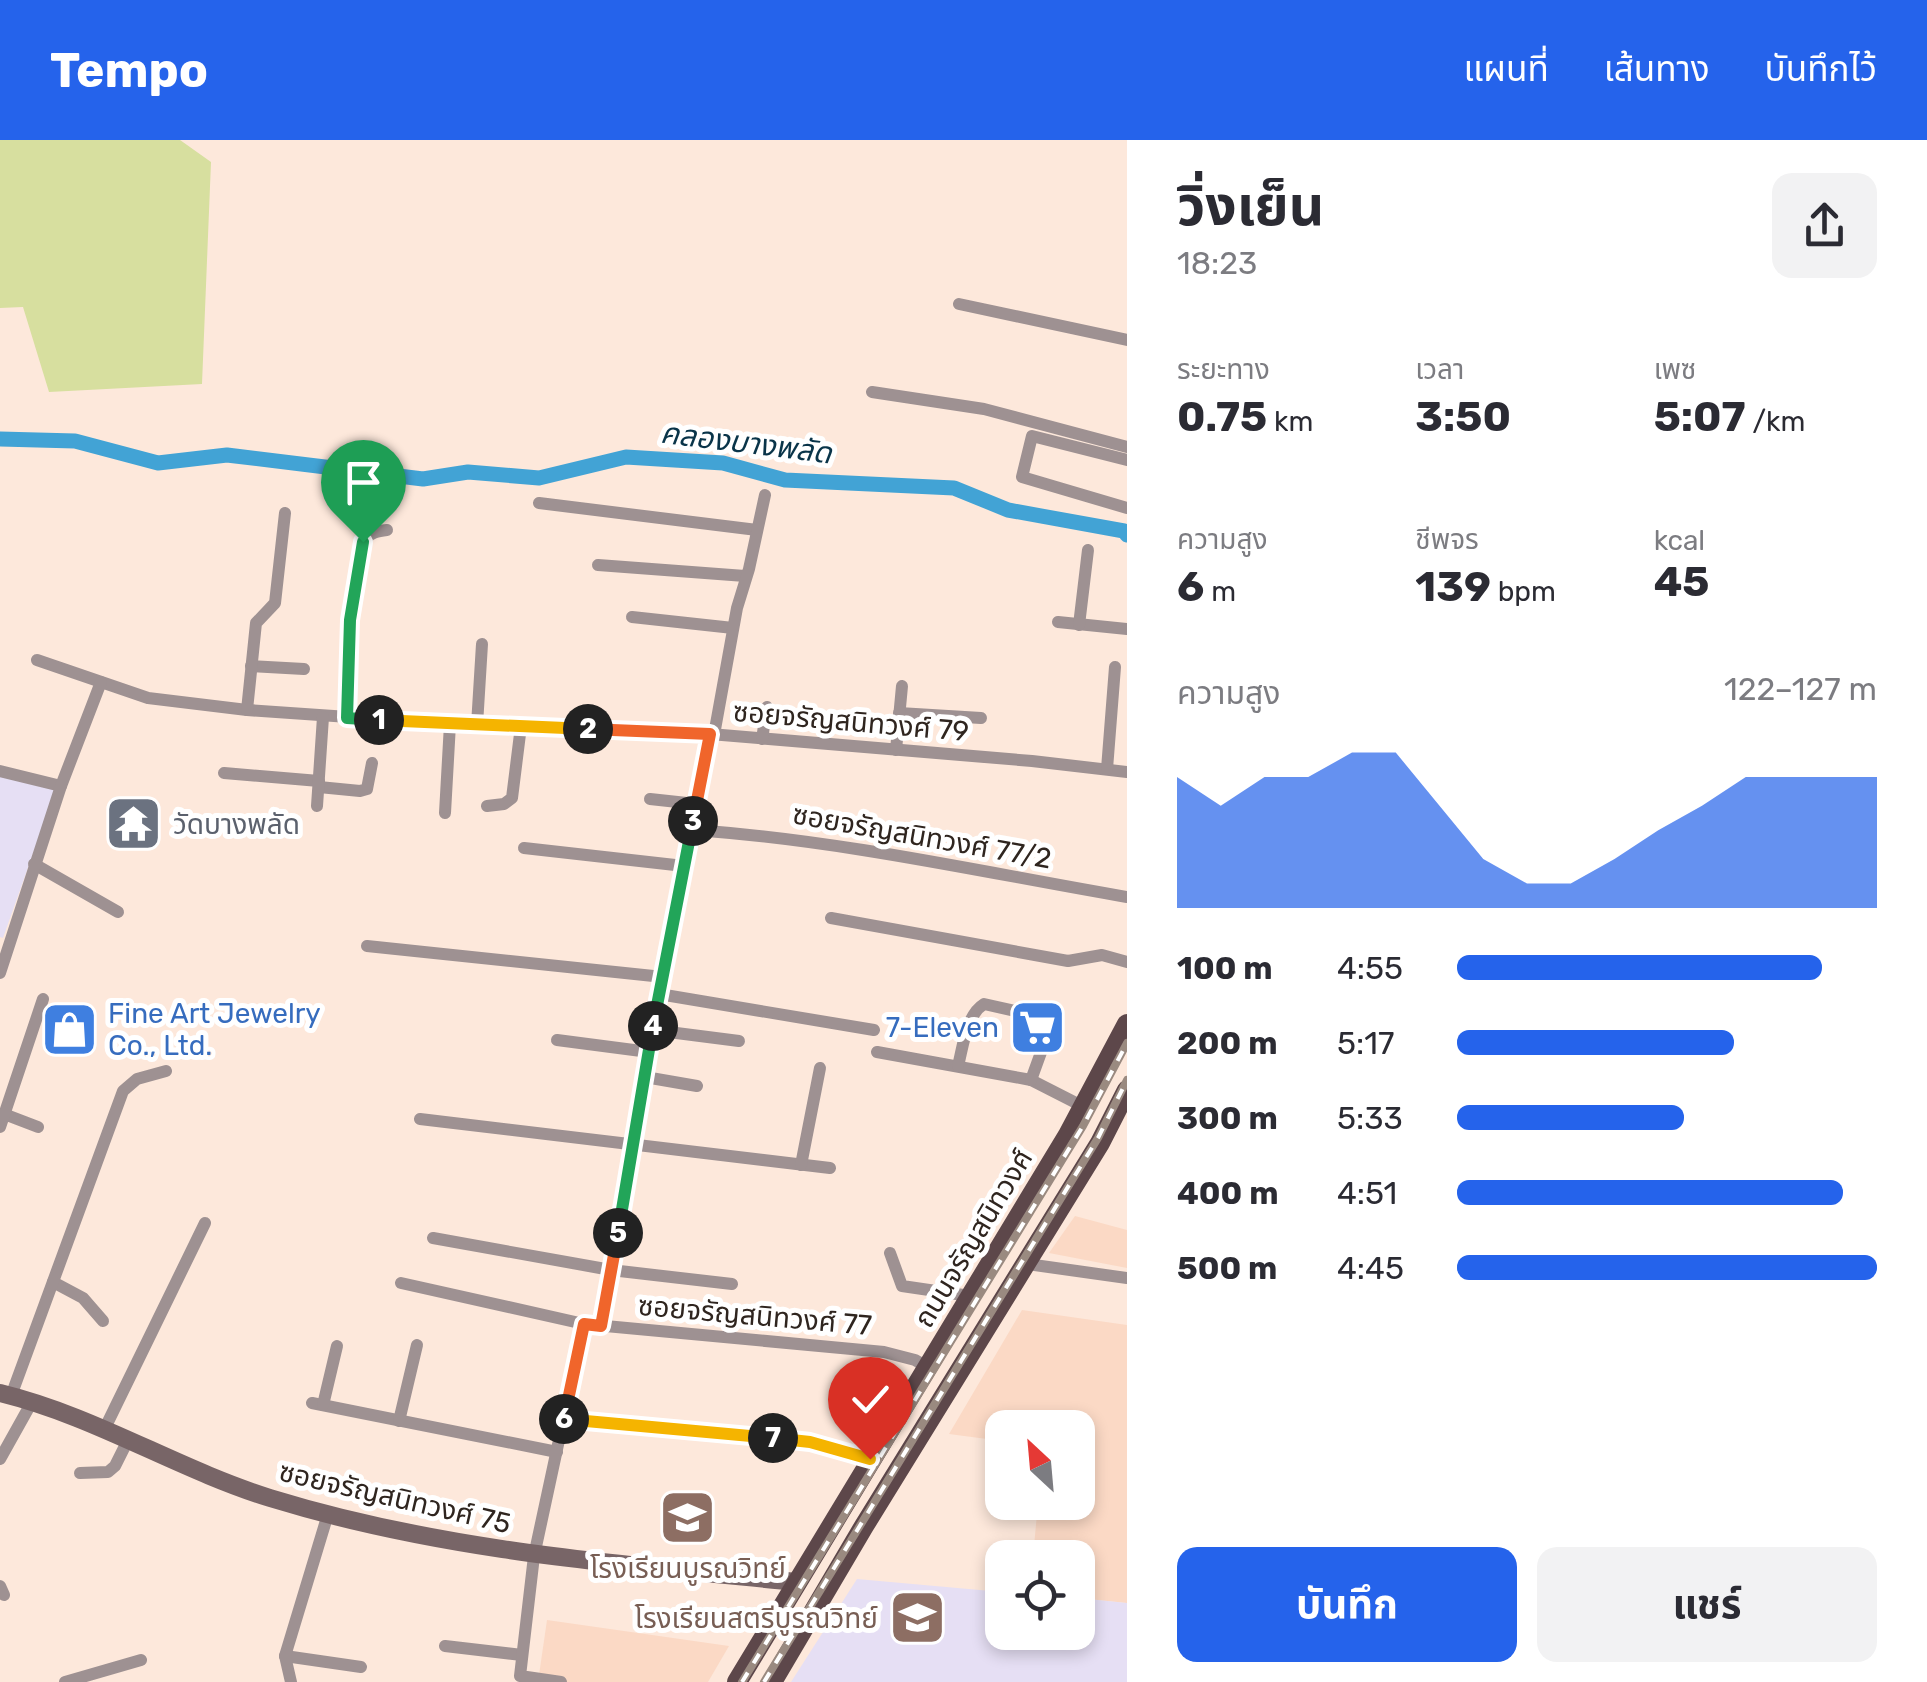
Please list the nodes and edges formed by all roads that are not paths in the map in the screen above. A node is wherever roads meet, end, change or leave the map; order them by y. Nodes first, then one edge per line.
1 (959, 304) dead end
2 (1127, 340) edge
3 (872, 392) dead end
4 (1127, 448) edge
5 (1127, 460) edge
6 (765, 495) dead end
7 (539, 503) dead end
8 (1127, 508) edge
9 (286, 514) dead end
10 (386, 530) dead end
11 (757, 530) junction
12 (1088, 550) dead end
13 (598, 565) dead end
14 (744, 580) junction
15 (632, 616) dead end
16 (1058, 622) dead end
17 (1079, 625) junction
18 (733, 628) junction
19 (1127, 629) edge
20 (482, 644) dead end
21 (37, 660) dead end
22 (251, 666) junction
23 (1115, 667) dead end
24 (304, 669) dead end
25 (101, 682) junction
26 (902, 686) dead end
27 (767, 707) dead end
28 (247, 710) junction
29 (900, 713) junction
30 (324, 717) junction
31 (347, 718) junction
32 (981, 718) dead end
33 (450, 724) junction
34 (478, 725) junction
35 (521, 726) junction
36 (712, 735) junction
37 (762, 739) junction
38 (896, 750) junction
39 (372, 763) dead end
40 (1107, 770) junction
41 (0, 771) edge
42 (1127, 772) edge
43 (224, 773) dead end
44 (319, 784) junction
45 (60, 786) junction
46 (650, 799) dead end
47 (696, 804) junction
48 (318, 806) dead end
49 (486, 806) dead end
50 (445, 813) dead end
51 (707, 830) dead end
52 (524, 848) dead end
53 (34, 864) junction
54 (684, 866) junction
55 (1127, 897) edge
56 (118, 912) dead end
57 (831, 918) dead end
58 (367, 946) dead end
59 (1127, 962) edge
60 (0, 973) edge
61 (662, 977) junction
62 (659, 994) junction
63 (43, 1000) dead end
64 (1127, 1024) edge
65 (652, 1030) junction
66 (874, 1030) dead end
67 (556, 1040) dead end
68 (739, 1041) dead end
69 (649, 1052) junction
70 (877, 1052) dead end
71 (958, 1066) junction
72 (820, 1068) dead end
73 (166, 1071) dead end
74 (645, 1077) junction
75 (1031, 1080) junction
76 (696, 1086) dead end
77 (1127, 1090) edge
78 (1084, 1108) junction
79 (420, 1119) dead end
80 (2, 1121) edge
81 (38, 1127) dead end
82 (634, 1146) junction
83 (801, 1164) junction
84 (830, 1168) dead end
85 (206, 1223) dead end
86 (432, 1238) dead end
87 (890, 1253) dead end
88 (1027, 1264) junction
89 (611, 1270) junction
90 (1127, 1278) edge
91 (53, 1282) junction
92 (400, 1283) dead end
93 (732, 1284) dead end
94 (970, 1296) junction
95 (103, 1321) dead end
96 (584, 1324) junction
97 (601, 1326) junction
98 (417, 1345) dead end
99 (337, 1346) dead end
100 (927, 1367) junction
101 (5, 1394) edge
102 (32, 1400) junction
103 (564, 1420) junction
104 (399, 1421) junction
105 (105, 1428) junction
106 (129, 1438) junction
107 (556, 1452) junction
108 (870, 1459) junction
109 (0, 1460) edge
110 (80, 1473) dead end
111 (328, 1514) junction
112 (534, 1556) junction
113 (796, 1582) junction
114 (445, 1646) dead end
115 (522, 1655) junction
116 (286, 1656) junction
117 (141, 1660) dead end
118 (361, 1667) dead end
119 (64, 1682) edge
120 (291, 1682) edge
121 (560, 1682) edge
122 (737, 1682) edge
123 (772, 1682) edge

1 - 2 street
3 - 4 street
5 - 8 street
6 - 11 street
7 - 11 street
9 - 22 street
10 - 31 street
11 - 14 street
12 - 17 street
13 - 14 street
14 - 18 street
15 - 18 street
16 - 17 street
17 - 19 street
18 - 36 street
20 - 34 street
21 - 25 street, ซอยจรัญสนิทวงศ์ 79
22 - 24 street
22 - 28 street
23 - 40 street
25 - 28 street, ซอยจรัญสนิทวงศ์ 79
25 - 45 street
26 - 29 street
27 - 37 street
28 - 30 street, ซอยจรัญสนิทวงศ์ 79
29 - 32 street
29 - 38 street
30 - 31 street, ซอยจรัญสนิทวงศ์ 79
30 - 44 street
31 - 33 street, ซอยจรัญสนิทวงศ์ 79
33 - 34 street, ซอยจรัญสนิทวงศ์ 79
33 - 50 street
34 - 35 street, ซอยจรัญสนิทวงศ์ 79
35 - 36 street, ซอยจรัญสนิทวงศ์ 79
35 - 49 street
36 - 37 street, ซอยจรัญสนิทวงศ์ 79
36 - 47 street
37 - 38 street, ซอยจรัญสนิทวงศ์ 79
38 - 40 street, ซอยจรัญสนิทวงศ์ 79
39 - 44 street
40 - 42 street, ซอยจรัญสนิทวงศ์ 79
41 - 45 street
43 - 44 street
44 - 48 street
45 - 53 street
46 - 47 street
47 - 54 street
51 - 55 street, ซอยจรัญสนิทวงศ์ 77/2
52 - 54 street
53 - 56 street
53 - 60 street
54 - 61 street
57 - 59 street
58 - 61 street
61 - 62 street
62 - 65 street
62 - 66 street
63 - 80 street
64 - 78 main road, ถนนจรัญสนิทวงศ์
65 - 68 street
65 - 69 street
67 - 69 street
69 - 74 street
70 - 71 street
71 - 75 street
71 - 75 street
72 - 83 street
73 - 91 street
74 - 76 street
74 - 82 street
75 - 78 street
77 - 88 main road, ถนนจรัญสนิทวงศ์
78 - 94 main road, ถนนจรัญสนิทวงศ์
79 - 82 street
80 - 81 street
82 - 83 street
82 - 89 street
83 - 84 street
85 - 105 street
86 - 89 street
87 - 94 street
88 - 90 street
88 - 123 main road, ถนนจรัญสนิทวงศ์
89 - 93 street
89 - 97 street
91 - 95 street
91 - 101 street
92 - 96 street, ซอยจรัญสนิทวงศ์ 77
94 - 100 main road, ถนนจรัญสนิทวงศ์
96 - 97 street, ซอยจรัญสนิทวงศ์ 77
96 - 103 street
97 - 100 street, ซอยจรัญสนิทวงศ์ 77
98 - 104 street
99 - 104 street
100 - 108 main road, ถนนจรัญสนิทวงศ์
101 - 102 street, ซอยจรัญสนิทวงศ์ 75
102 - 105 street, ซอยจรัญสนิทวงศ์ 75
102 - 109 street
103 - 107 street
103 - 108 street
104 - 107 street
105 - 106 street, ซอยจรัญสนิทวงศ์ 75
106 - 110 street
106 - 111 street, ซอยจรัญสนิทวงศ์ 75
107 - 112 street
108 - 113 main road, ถนนจรัญสนิทวงศ์
111 - 112 street, ซอยจรัญสนิทวงศ์ 75
111 - 116 street
112 - 113 street, ซอยจรัญสนิทวงศ์ 75
112 - 115 street
113 - 122 main road, ถนนจรัญสนิทวงศ์
114 - 115 street
115 - 121 street
116 - 118 street
116 - 120 street
117 - 119 street

